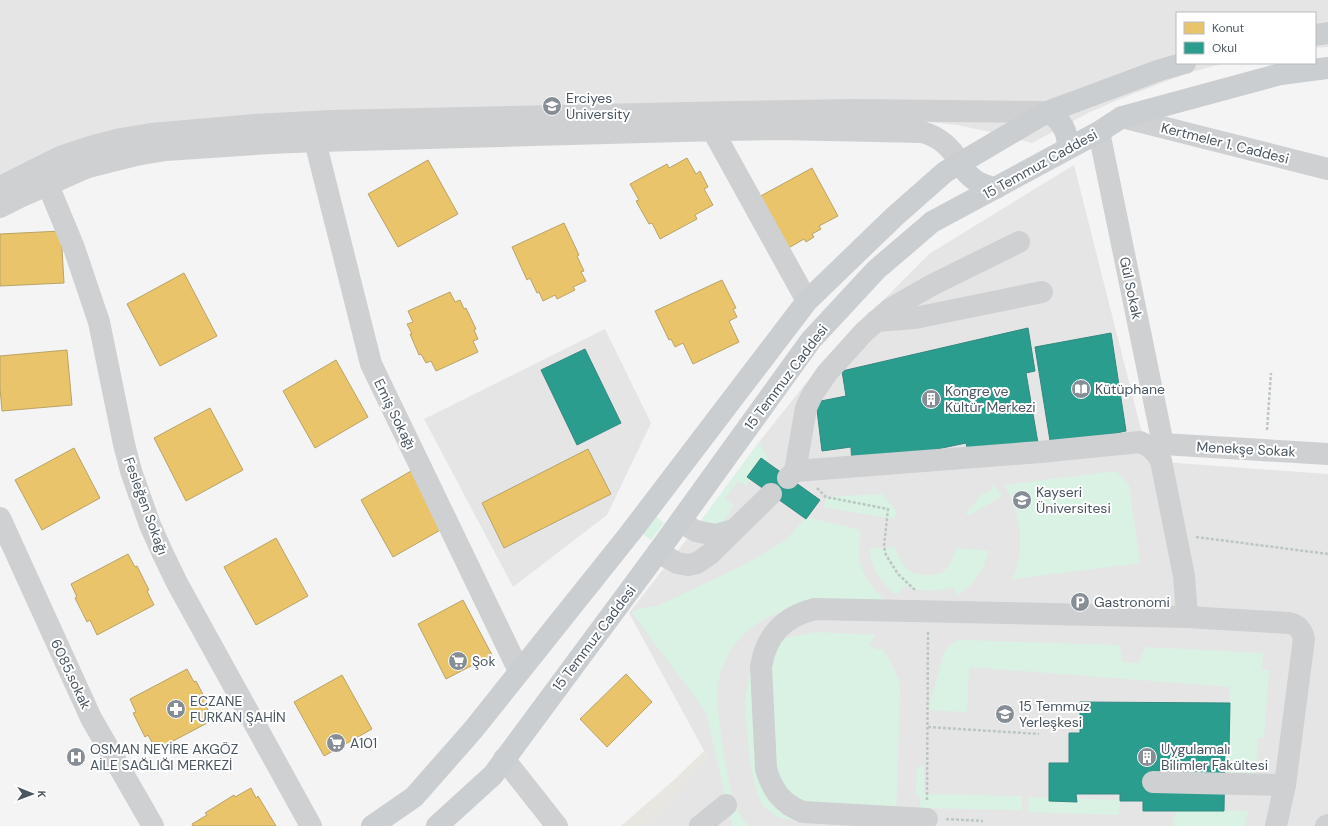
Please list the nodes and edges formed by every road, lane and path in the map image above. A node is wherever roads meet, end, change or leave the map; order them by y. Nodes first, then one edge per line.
1 (1328, 33) edge
2 (1316, 35) edge
3 (1181, 64) edge
4 (1328, 68) edge
5 (1047, 112) junction
6 (1122, 117) junction
7 (713, 131) junction
8 (1099, 132) junction
9 (315, 142) junction
10 (1068, 148) junction
11 (960, 163) junction
12 (1328, 169) edge
13 (48, 185) junction
14 (0, 187) edge
15 (996, 188) junction
16 (0, 207) edge
17 (1019, 242) dead end
18 (1042, 292) dead end
19 (807, 301) junction
20 (876, 321) junction
21 (1271, 373) dead end
22 (1163, 444) joint
23 (1266, 450) junction
24 (1328, 454) edge
25 (795, 473) junction
26 (771, 494) dead end
27 (654, 502) junction
28 (0, 518) edge
29 (680, 522) junction
30 (733, 530) junction
31 (631, 532) junction
32 (1176, 535) junction
33 (658, 552) junction
34 (1328, 554) edge
35 (928, 612) junction
36 (1187, 617) junction
37 (519, 671) junction
38 (928, 727) junction
39 (1039, 734) dead end
40 (504, 759) junction
41 (1153, 782) dead end
42 (1285, 785) junction
43 (726, 805) dead end
44 (927, 818) junction
45 (983, 821) dead end
46 (153, 826) edge
47 (311, 826) edge
48 (372, 826) edge
49 (437, 826) edge
50 (557, 826) edge
51 (700, 826) edge
52 (1276, 826) edge

1 - 2 main road
3 - 5 main road, 15 Temmuz Caddesi
4 - 6 main road, 15 Temmuz Caddesi
5 - 10 main road
5 - 11 main road, 15 Temmuz Caddesi
5 - 14 street
6 - 8 main road, 15 Temmuz Caddesi
6 - 12 street, Kertmeler 1. Caddesi
7 - 9 street
7 - 11 street
7 - 19 street
8 - 10 main road, 15 Temmuz Caddesi
8 - 22 street, Gül Sokak
9 - 13 street
9 - 37 street, Emiş Sokağı
10 - 15 main road, 15 Temmuz Caddesi
11 - 15 main road
11 - 19 main road, 15 Temmuz Caddesi
13 - 16 street
13 - 47 street, Fesleğen Sokağı
15 - 29 main road, 15 Temmuz Caddesi
17 - 20 street
18 - 20 street
19 - 27 main road, 15 Temmuz Caddesi
20 - 25 street
21 - 23 path
22 - 23 street, Menekşe Sokak
23 - 24 street, Menekşe Sokak
25 - 32 street
25 - 35 path
26 - 30 street
27 - 29 main road
27 - 31 main road, 15 Temmuz Caddesi
28 - 46 street, 6085.sokak
29 - 30 street
29 - 33 main road, 15 Temmuz Caddesi
30 - 33 street
31 - 33 main road
31 - 37 main road, 15 Temmuz Caddesi
32 - 34 path
32 - 36 street
33 - 40 main road, 15 Temmuz Caddesi
35 - 36 street
35 - 38 path
35 - 44 street
36 - 42 street
37 - 48 main road, 15 Temmuz Caddesi
38 - 39 path
38 - 44 path
40 - 49 main road, 15 Temmuz Caddesi
40 - 50 street
41 - 42 street
42 - 52 street
43 - 51 street
44 - 45 path

